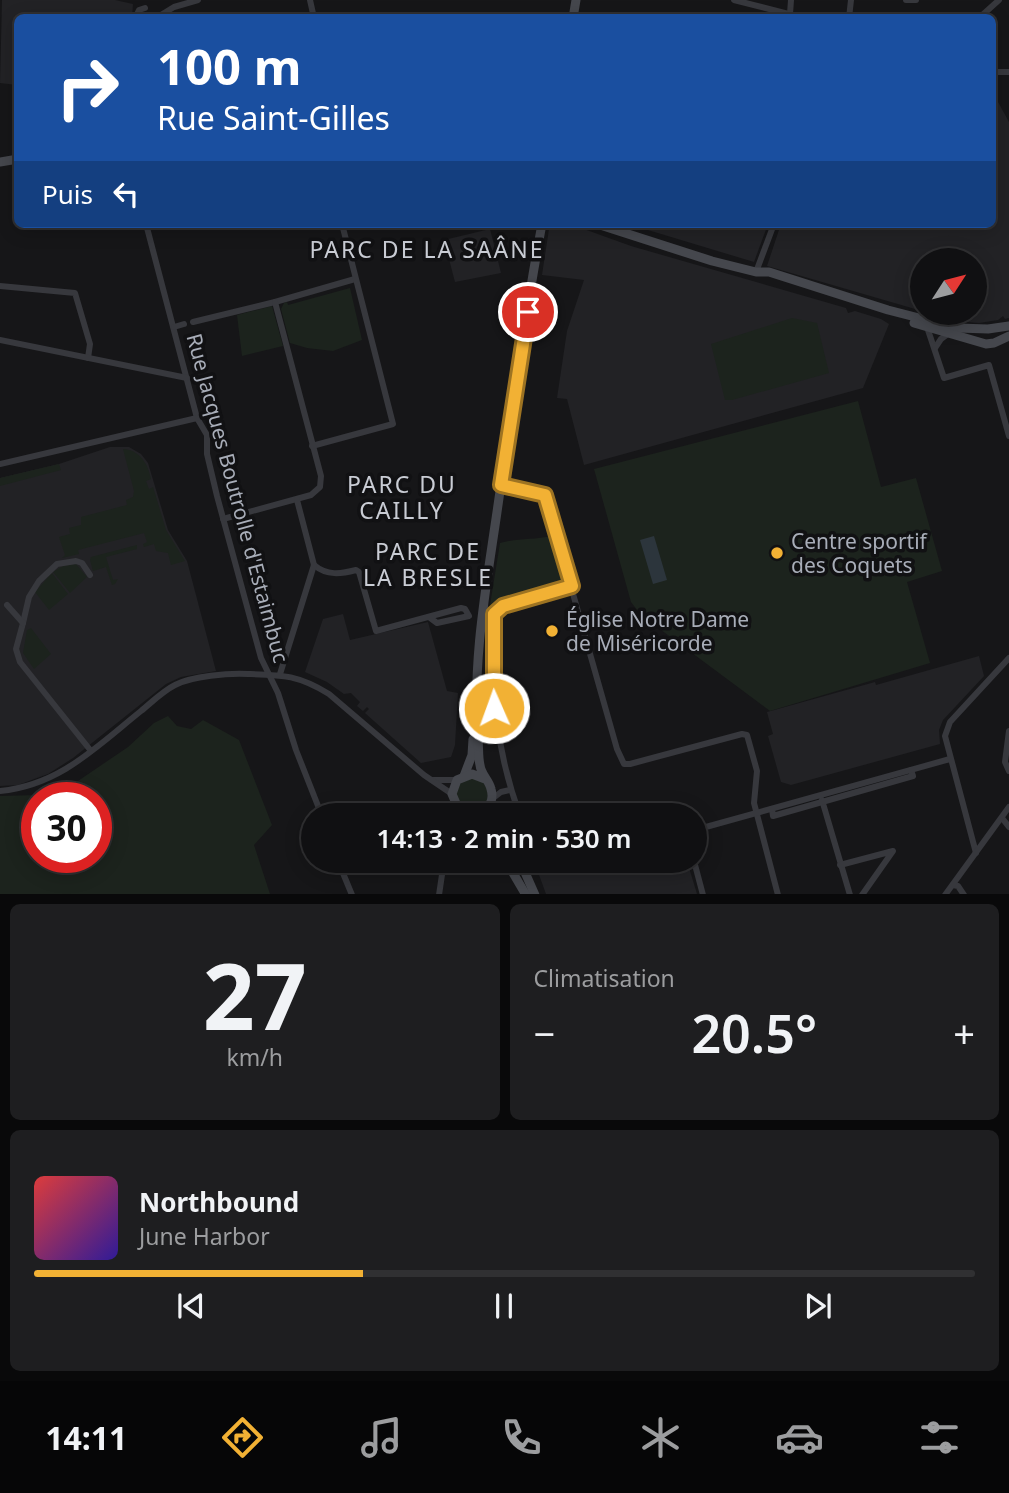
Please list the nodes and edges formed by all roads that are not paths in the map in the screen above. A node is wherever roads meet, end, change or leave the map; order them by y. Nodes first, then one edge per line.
1 (198, 0) edge
2 (734, 0) edge
3 (791, 0) edge
4 (906, 0) edge
5 (916, 0) edge
6 (999, 0) edge
7 (162, 14) edge
8 (790, 14) joint
9 (983, 14) edge
10 (147, 228) edge
11 (343, 228) edge
12 (541, 228) edge
13 (610, 228) edge
14 (772, 228) edge
15 (756, 272) junction
16 (355, 279) junction
17 (0, 286) edge
18 (275, 302) junction
19 (193, 322) dead end
20 (184, 324) dead end
21 (1009, 326) edge
22 (174, 327) junction
23 (927, 327) junction
24 (949, 333) junction
25 (1009, 335) edge
26 (0, 340) edge
27 (936, 348) junction
28 (88, 358) junction
29 (187, 378) junction
30 (197, 418) junction
31 (1009, 436) edge
32 (312, 446) junction
33 (0, 464) edge
34 (501, 485) junction
35 (297, 500) junction
36 (223, 520) junction
37 (314, 565) junction
38 (90, 575) dead end
39 (572, 586) junction
40 (7, 605) dead end
41 (23, 624) junction
42 (481, 624) junction
43 (1009, 658) edge
44 (267, 673) junction
45 (280, 674) junction
46 (476, 716) junction
47 (1009, 731) edge
48 (91, 751) junction
49 (950, 760) junction
50 (1009, 771) edge
51 (461, 778) junction
52 (430, 780) junction
53 (488, 783) junction
54 (510, 790) junction
55 (0, 791) edge
56 (501, 792) junction
57 (452, 794) junction
58 (821, 799) junction
59 (317, 803) edge
60 (454, 803) edge
61 (490, 803) edge
62 (493, 803) edge
63 (515, 803) edge
64 (1009, 807) edge
65 (757, 812) junction
66 (1002, 818) junction
67 (707, 827) edge
68 (1009, 827) edge
69 (976, 853) junction
70 (840, 865) junction
71 (343, 873) edge
72 (442, 873) edge
73 (513, 873) edge
74 (525, 873) edge
75 (697, 873) edge
76 (953, 885) junction
77 (352, 894) edge
78 (439, 894) edge
79 (526, 894) edge
80 (535, 894) edge
81 (703, 894) edge
82 (778, 894) edge
83 (850, 894) edge
84 (862, 894) edge
85 (945, 894) edge
86 (964, 894) edge

1 - 7 street
2 - 8 street
3 - 8 street
4 - 5 street
6 - 9 street
10 - 22 street, Rue Jacques Boutrolle d'Estaimbuc
11 - 16 street
12 - 34 street
13 - 15 street
14 - 15 street
15 - 21 street
15 - 23 street
16 - 18 street
16 - 32 street
17 - 28 street
18 - 19 street
18 - 32 street
20 - 22 street
22 - 29 street, Rue Jacques Boutrolle d'Estaimbuc
23 - 24 street
23 - 27 street
24 - 25 street
24 - 27 street
26 - 28 street
27 - 31 street
28 - 29 street
29 - 30 street, Rue Jacques Boutrolle d'Estaimbuc
30 - 33 street
30 - 36 street, Rue Jacques Boutrolle d'Estaimbuc
32 - 35 street
34 - 39 street
34 - 42 street
35 - 36 street
35 - 37 street
36 - 44 street, Rue Jacques Boutrolle d'Estaimbuc
37 - 42 street
37 - 45 street
38 - 41 street
39 - 54 street
39 - 65 street
40 - 41 street
41 - 48 street
42 - 46 street
43 - 49 street
44 - 45 street
44 - 48 street
44 - 59 street, Rue Jacques Boutrolle d'Estaimbuc
45 - 52 street
46 - 51 street
46 - 53 street
47 - 50 street
48 - 55 street
49 - 58 street
49 - 69 street
51 - 52 street
51 - 53 street
51 - 57 street
52 - 57 street
53 - 56 street
53 - 61 street
54 - 56 street
54 - 63 street
56 - 62 street
57 - 60 street
58 - 65 street
58 - 70 street
64 - 66 street
65 - 67 street
65 - 82 street
66 - 68 street
66 - 69 street
69 - 76 street
70 - 83 street
70 - 84 street
71 - 77 street
72 - 78 street
73 - 79 street
74 - 80 street
75 - 81 street
76 - 85 street
76 - 86 street

